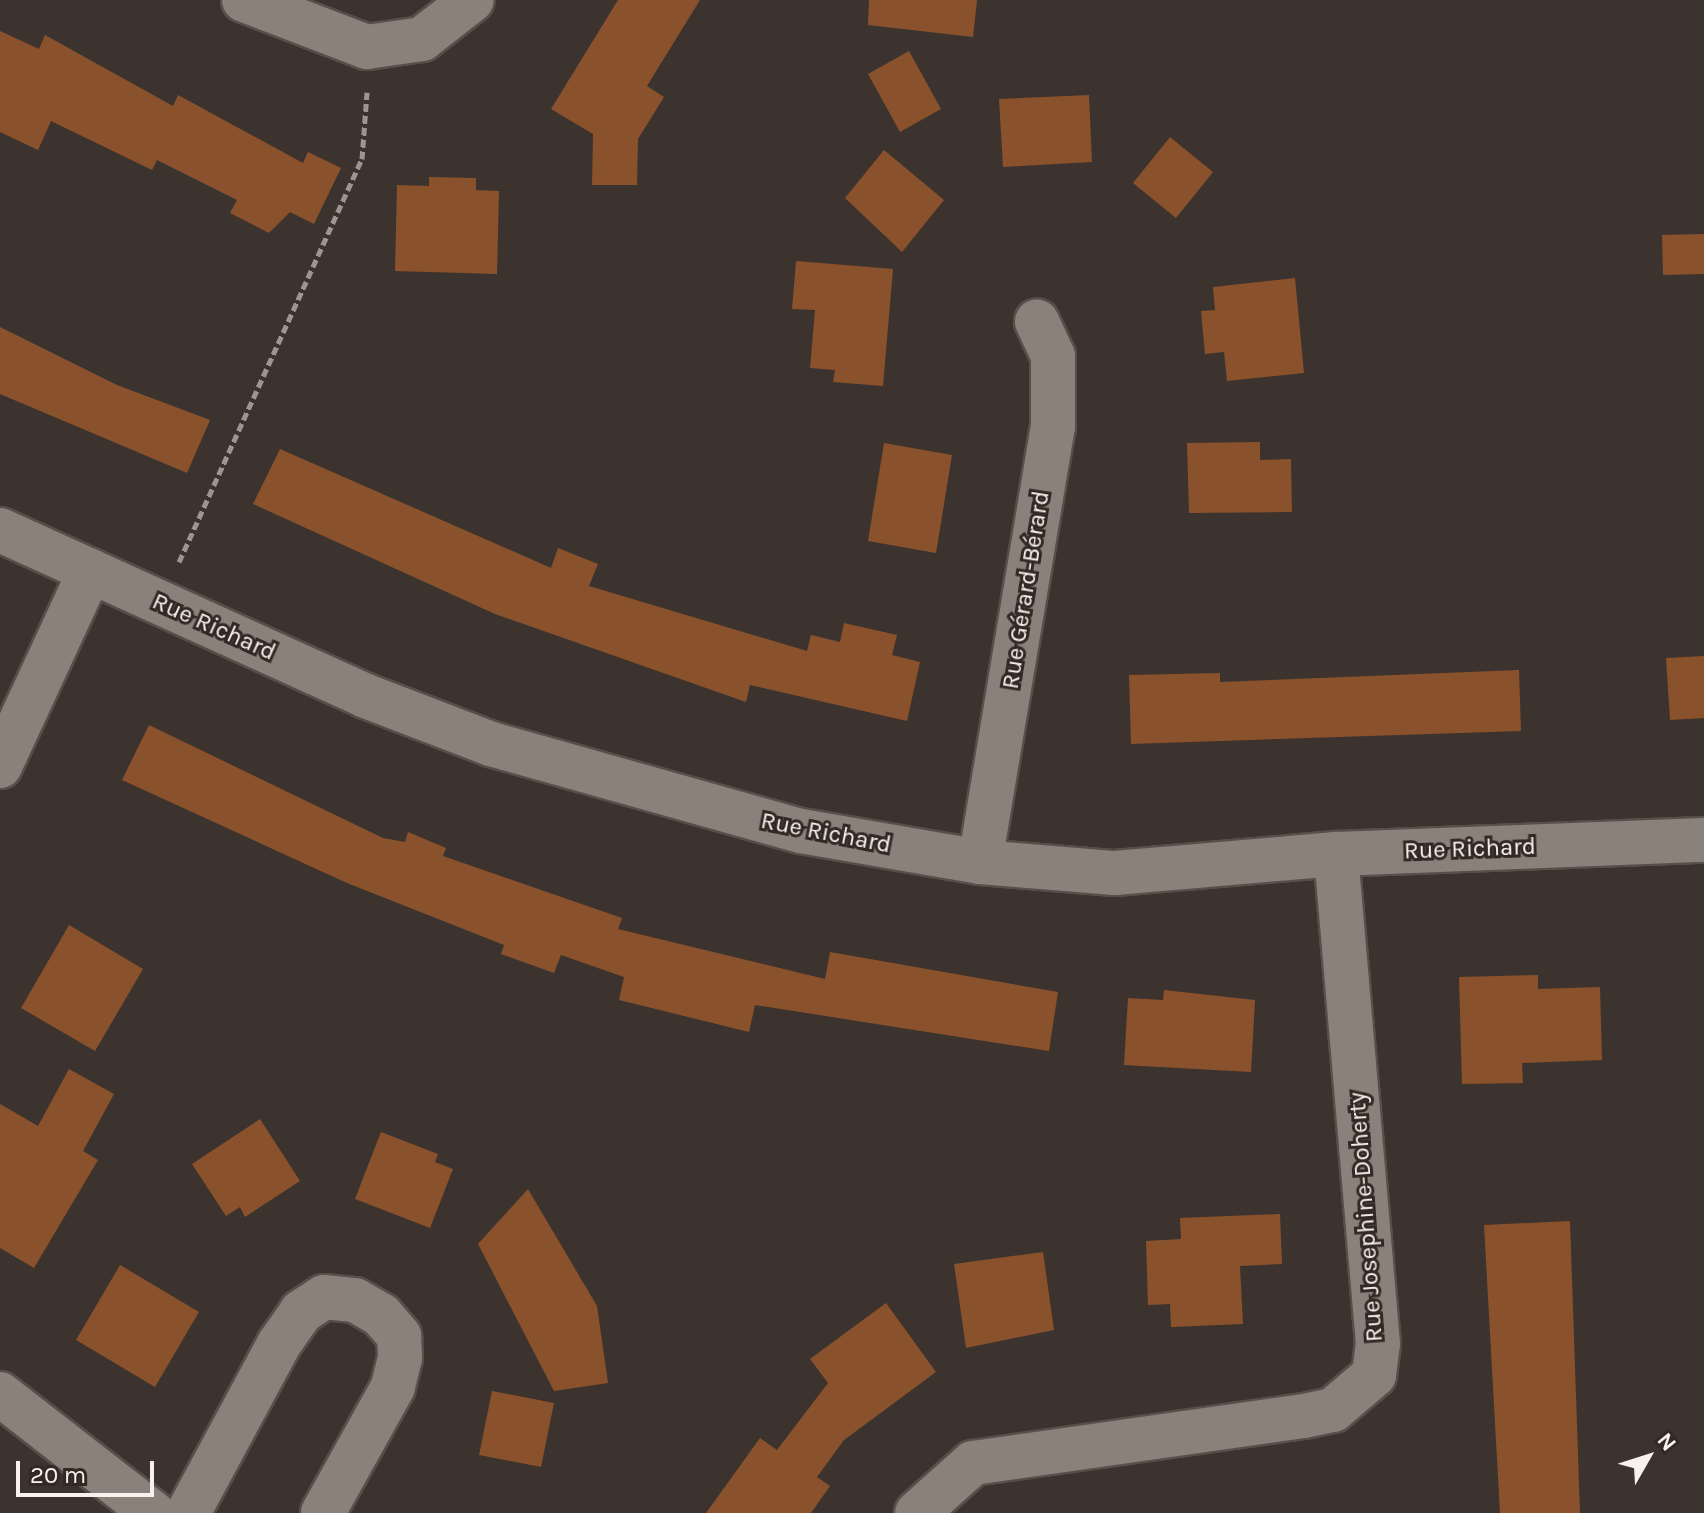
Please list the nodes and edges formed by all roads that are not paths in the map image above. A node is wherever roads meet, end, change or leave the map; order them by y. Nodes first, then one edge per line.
1 (244, 0) edge
2 (472, 0) edge
3 (1037, 321) dead end
4 (0, 530) edge
5 (90, 571) junction
6 (0, 766) edge
7 (1704, 840) edge
8 (1336, 854) junction
9 (980, 862) junction
10 (0, 1394) edge
11 (153, 1513) edge
12 (188, 1513) edge
13 (323, 1513) edge
14 (917, 1513) edge

1 - 2 street
3 - 9 street, Rue Gérard-Bérard
4 - 5 street, Rue Richard
5 - 6 street
5 - 9 street, Rue Richard
7 - 8 street, Rue Richard
8 - 9 street, Rue Richard
8 - 14 street, Rue Josephine-Doherty
10 - 11 street
12 - 13 street

